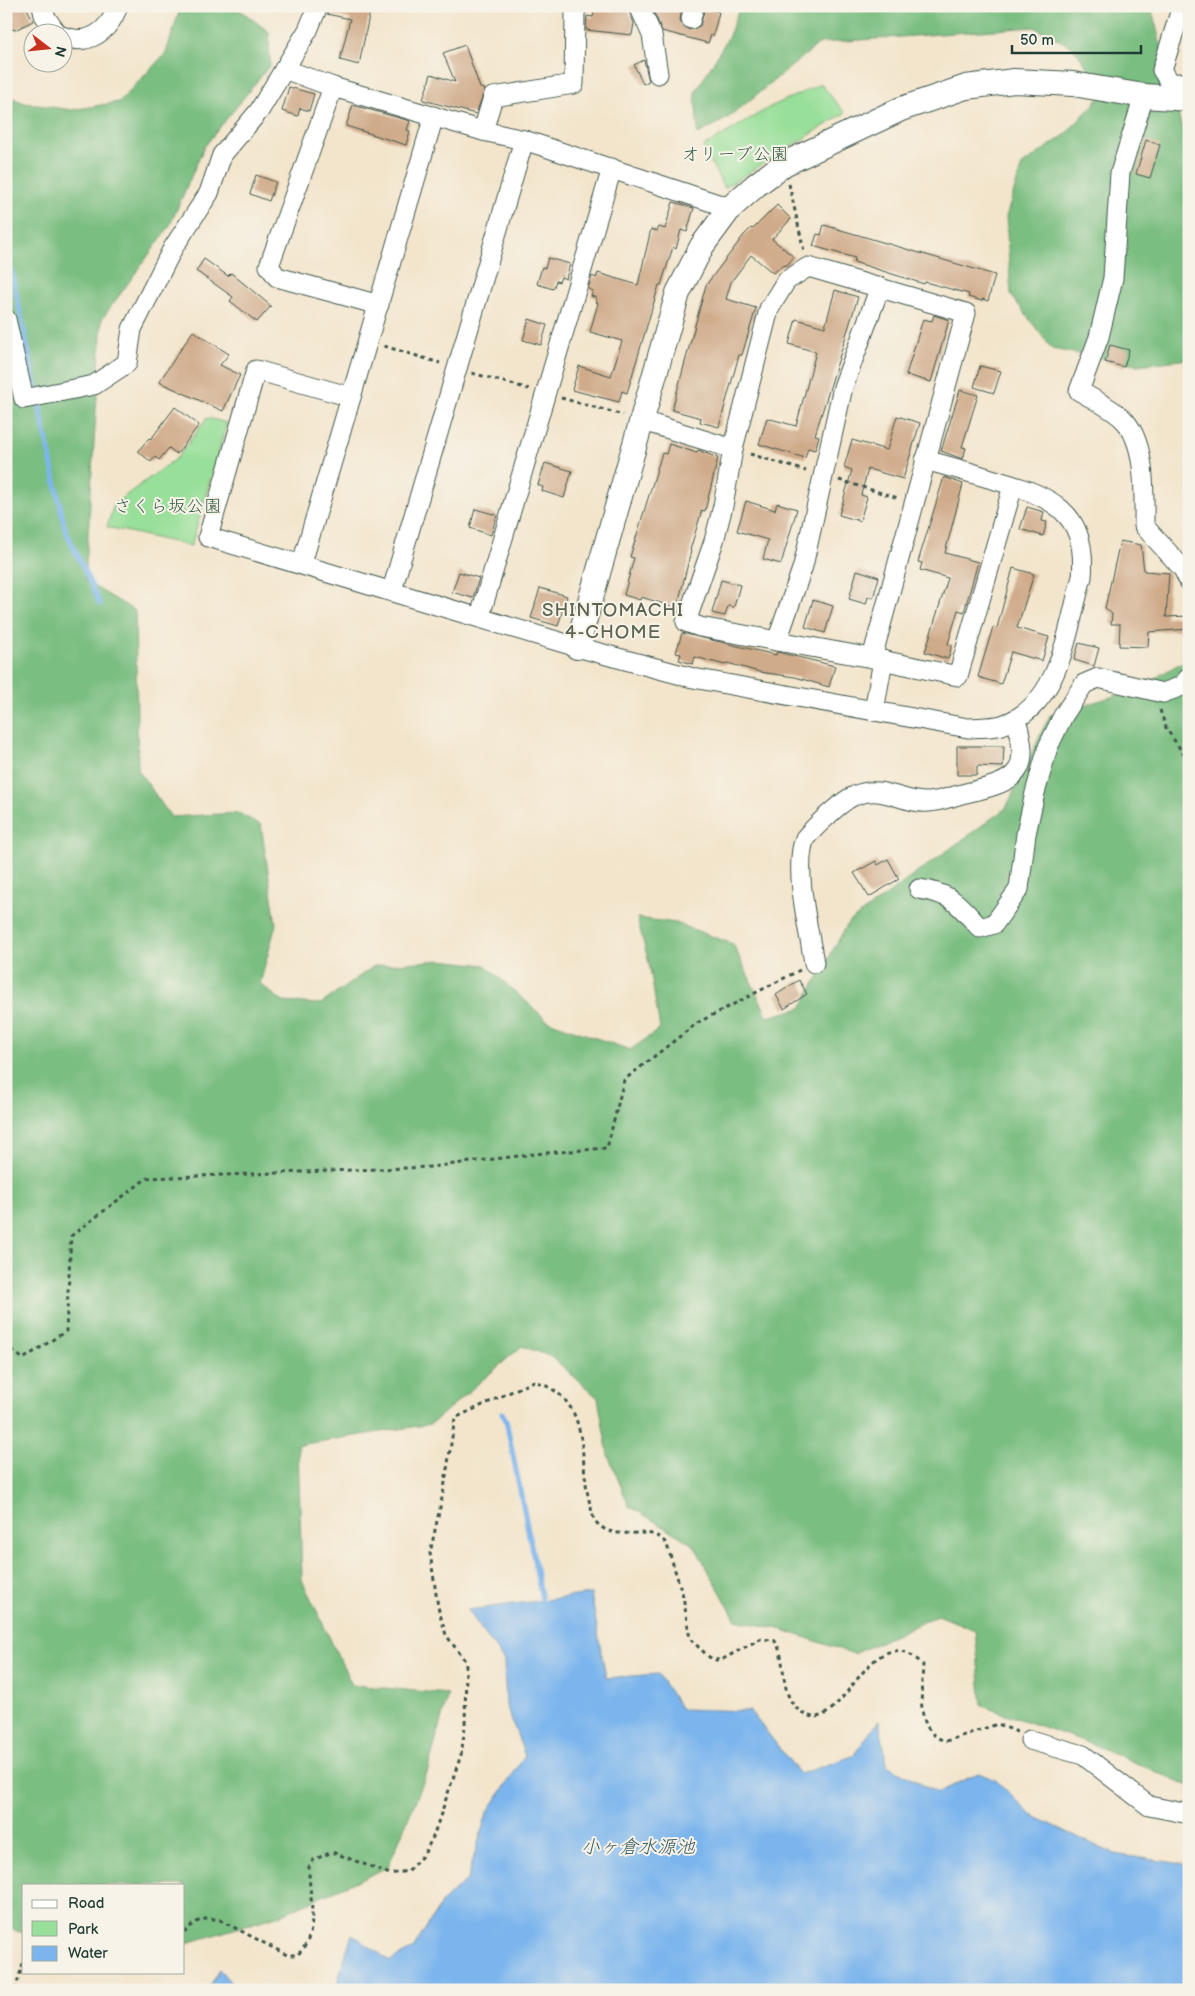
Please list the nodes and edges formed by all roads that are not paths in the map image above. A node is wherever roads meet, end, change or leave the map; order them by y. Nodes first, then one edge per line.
1 (42, 6) edge
2 (118, 6) edge
3 (318, 6) edge
4 (578, 6) edge
5 (639, 6) edge
6 (1182, 6) edge
7 (49, 22) edge
8 (72, 38) edge
9 (284, 69) junction
10 (658, 74) dead end
11 (1189, 82) edge
12 (333, 87) junction
13 (1144, 96) junction
14 (1189, 99) edge
15 (434, 116) junction
16 (483, 131) junction
17 (524, 140) junction
18 (612, 168) junction
19 (730, 208) junction
20 (880, 287) junction
21 (379, 305) junction
22 (6, 319) edge
23 (351, 397) junction
24 (643, 421) junction
25 (733, 449) junction
26 (925, 460) junction
27 (1013, 486) junction
28 (302, 563) junction
29 (1189, 581) edge
30 (392, 590) junction
31 (480, 616) junction
32 (776, 642) junction
33 (577, 647) junction
34 (878, 659) junction
35 (1189, 677) edge
36 (874, 711) junction
37 (1016, 719) junction
38 (919, 889) dead end
39 (814, 963) road end
40 (1030, 1740) road end
41 (1189, 1814) edge

1 - 7 street
2 - 8 street
3 - 9 street
4 - 16 street
5 - 10 street
6 - 11 street
9 - 12 street
9 - 22 street
12 - 15 street
12 - 21 street
13 - 14 street
13 - 19 street
13 - 29 street
15 - 16 street
15 - 21 street
16 - 17 street
17 - 18 street
17 - 30 street
18 - 19 street
18 - 31 street
19 - 24 street
20 - 25 street
20 - 26 street
20 - 32 street
21 - 23 street
23 - 28 street
23 - 28 street
24 - 25 street
24 - 33 street
25 - 32 street
26 - 27 street
26 - 34 street
27 - 34 street
27 - 37 street
28 - 30 street
30 - 31 street
31 - 33 street
32 - 34 street
33 - 36 street
34 - 36 street
35 - 38 street
36 - 37 street
37 - 39 street
40 - 41 street

